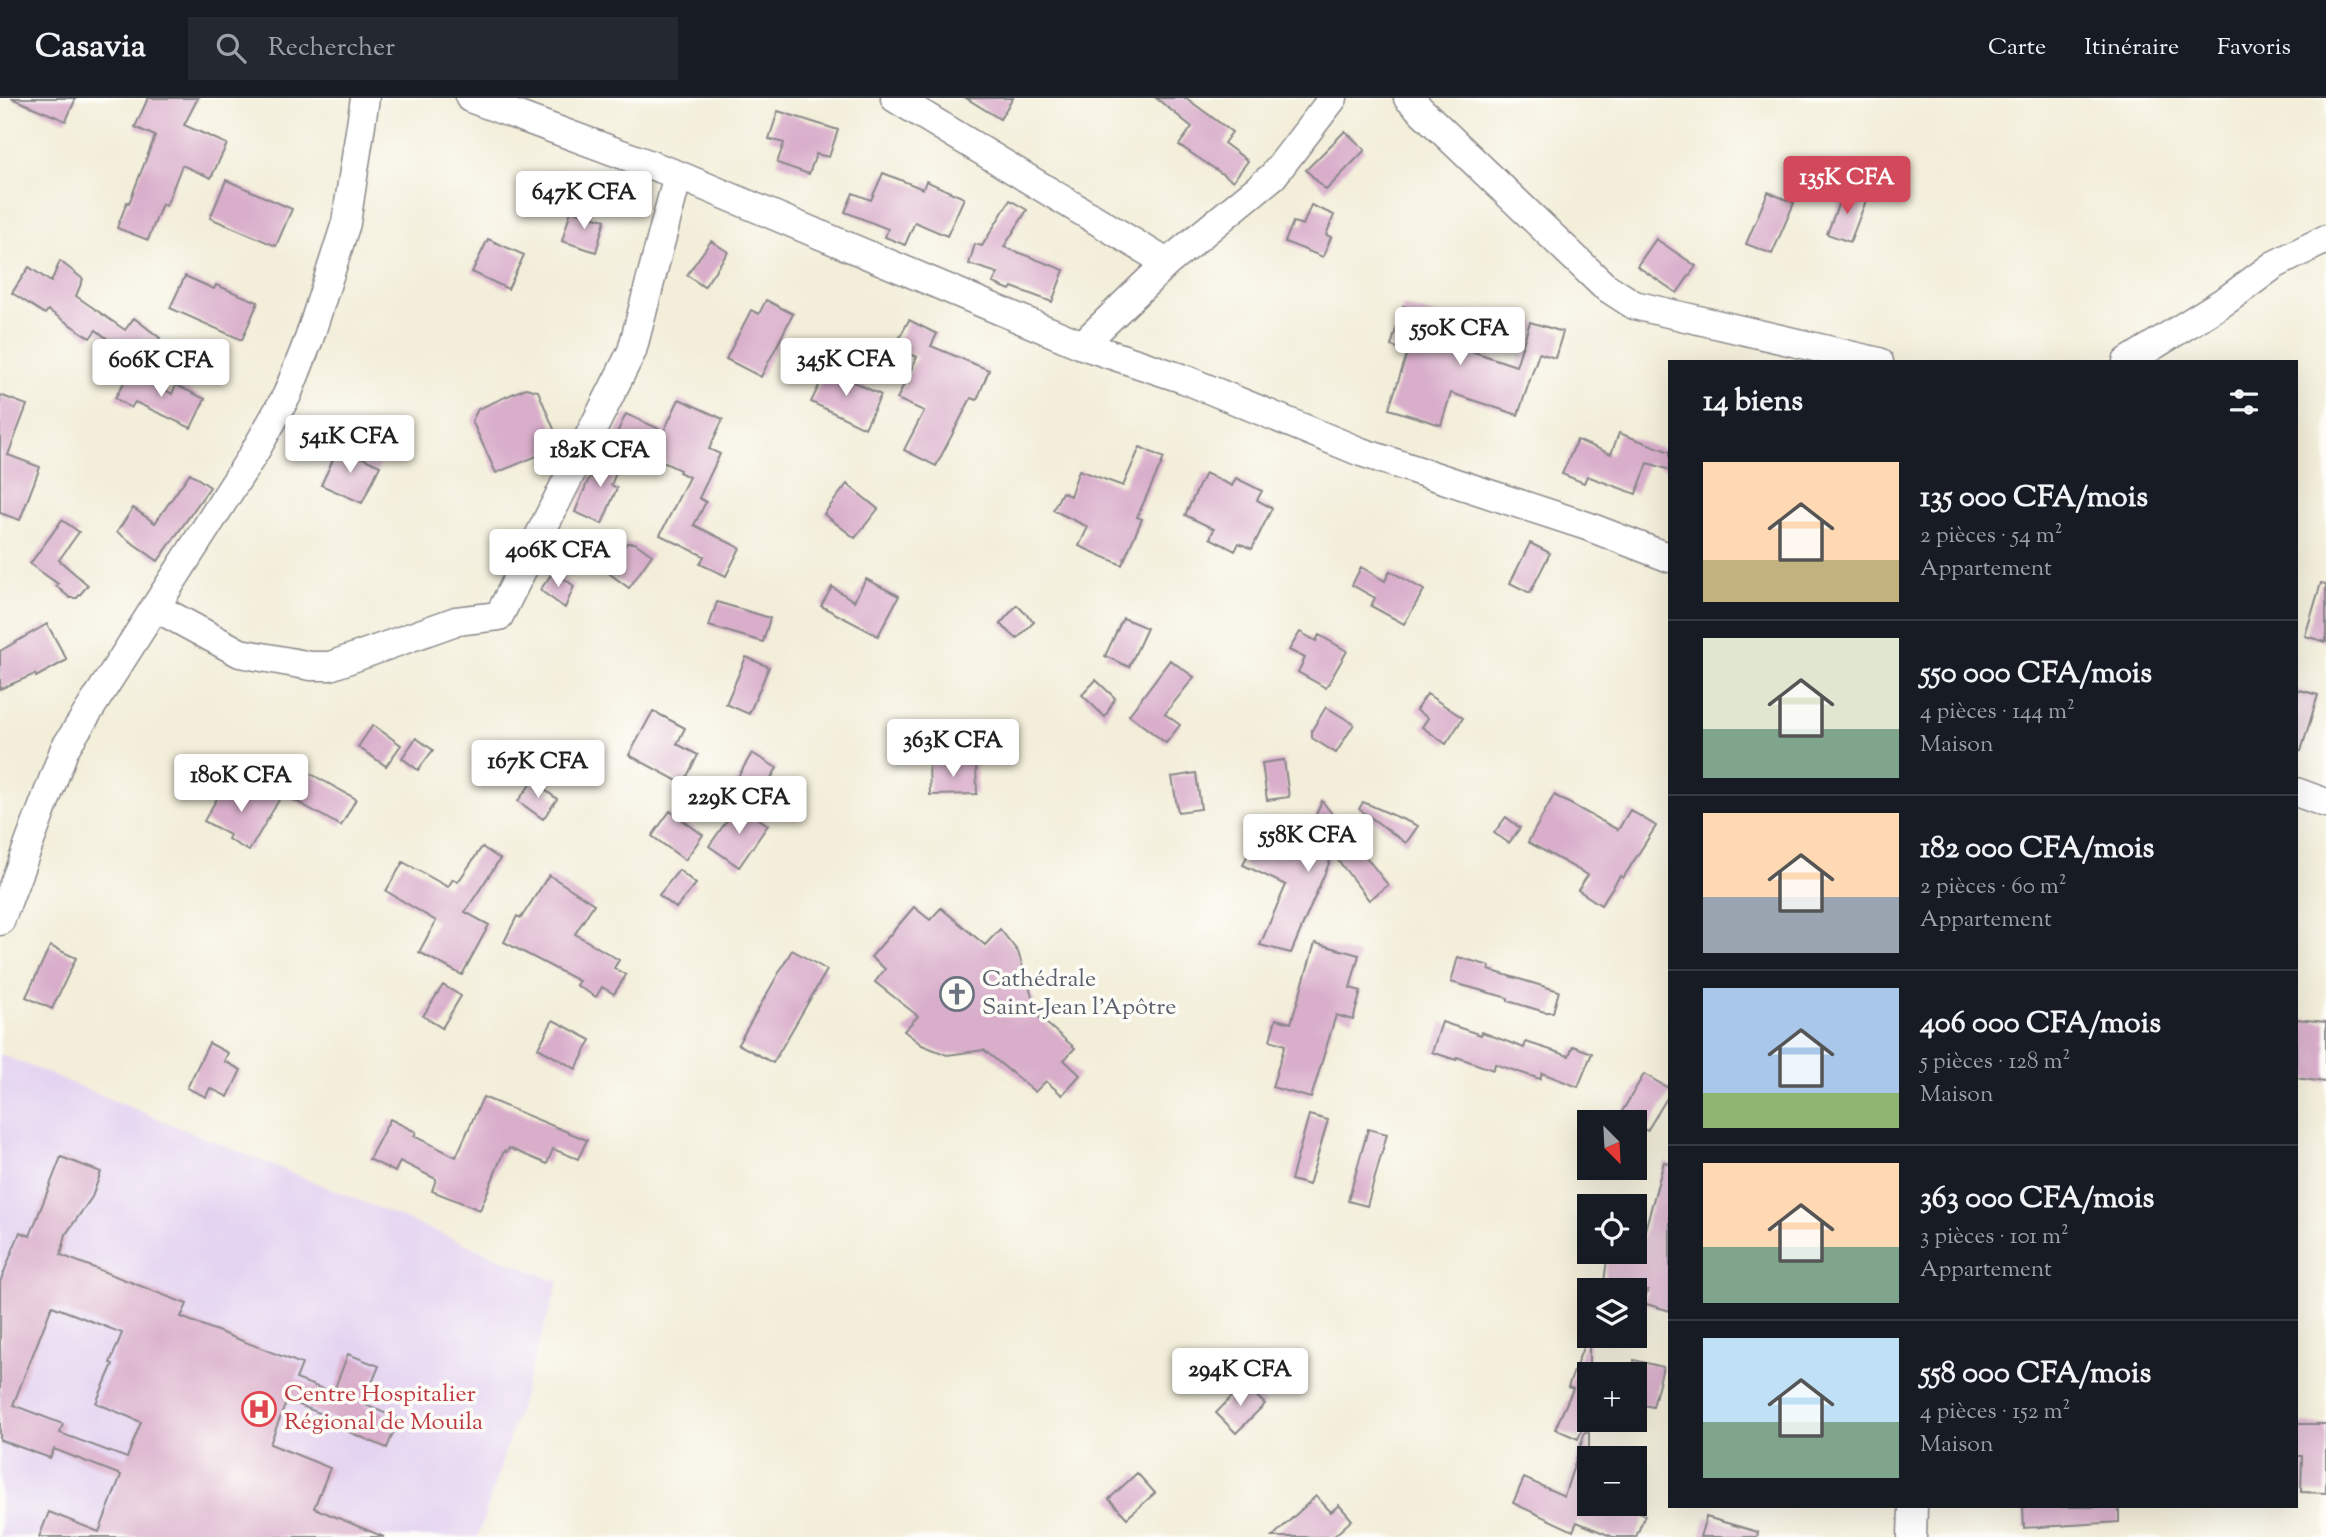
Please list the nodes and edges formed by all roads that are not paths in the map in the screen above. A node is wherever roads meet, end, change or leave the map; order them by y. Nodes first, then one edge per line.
1 (365, 98) edge
2 (470, 98) edge
3 (894, 98) edge
4 (1333, 98) edge
5 (1408, 98) edge
6 (678, 175) junction
7 (2326, 239) edge
8 (1167, 262) junction
9 (1082, 345) junction
10 (1870, 360) edge
11 (2130, 360) edge
12 (1668, 557) edge
13 (155, 607) junction
14 (2298, 793) edge
15 (2326, 803) edge
16 (0, 922) edge
17 (1913, 1508) edge
18 (1912, 1537) edge

1 - 13 street
2 - 6 street
3 - 8 street
4 - 8 street
5 - 10 street
6 - 9 street
6 - 13 street
7 - 11 street
8 - 9 street
9 - 12 street
13 - 16 street
14 - 15 street
17 - 18 street

